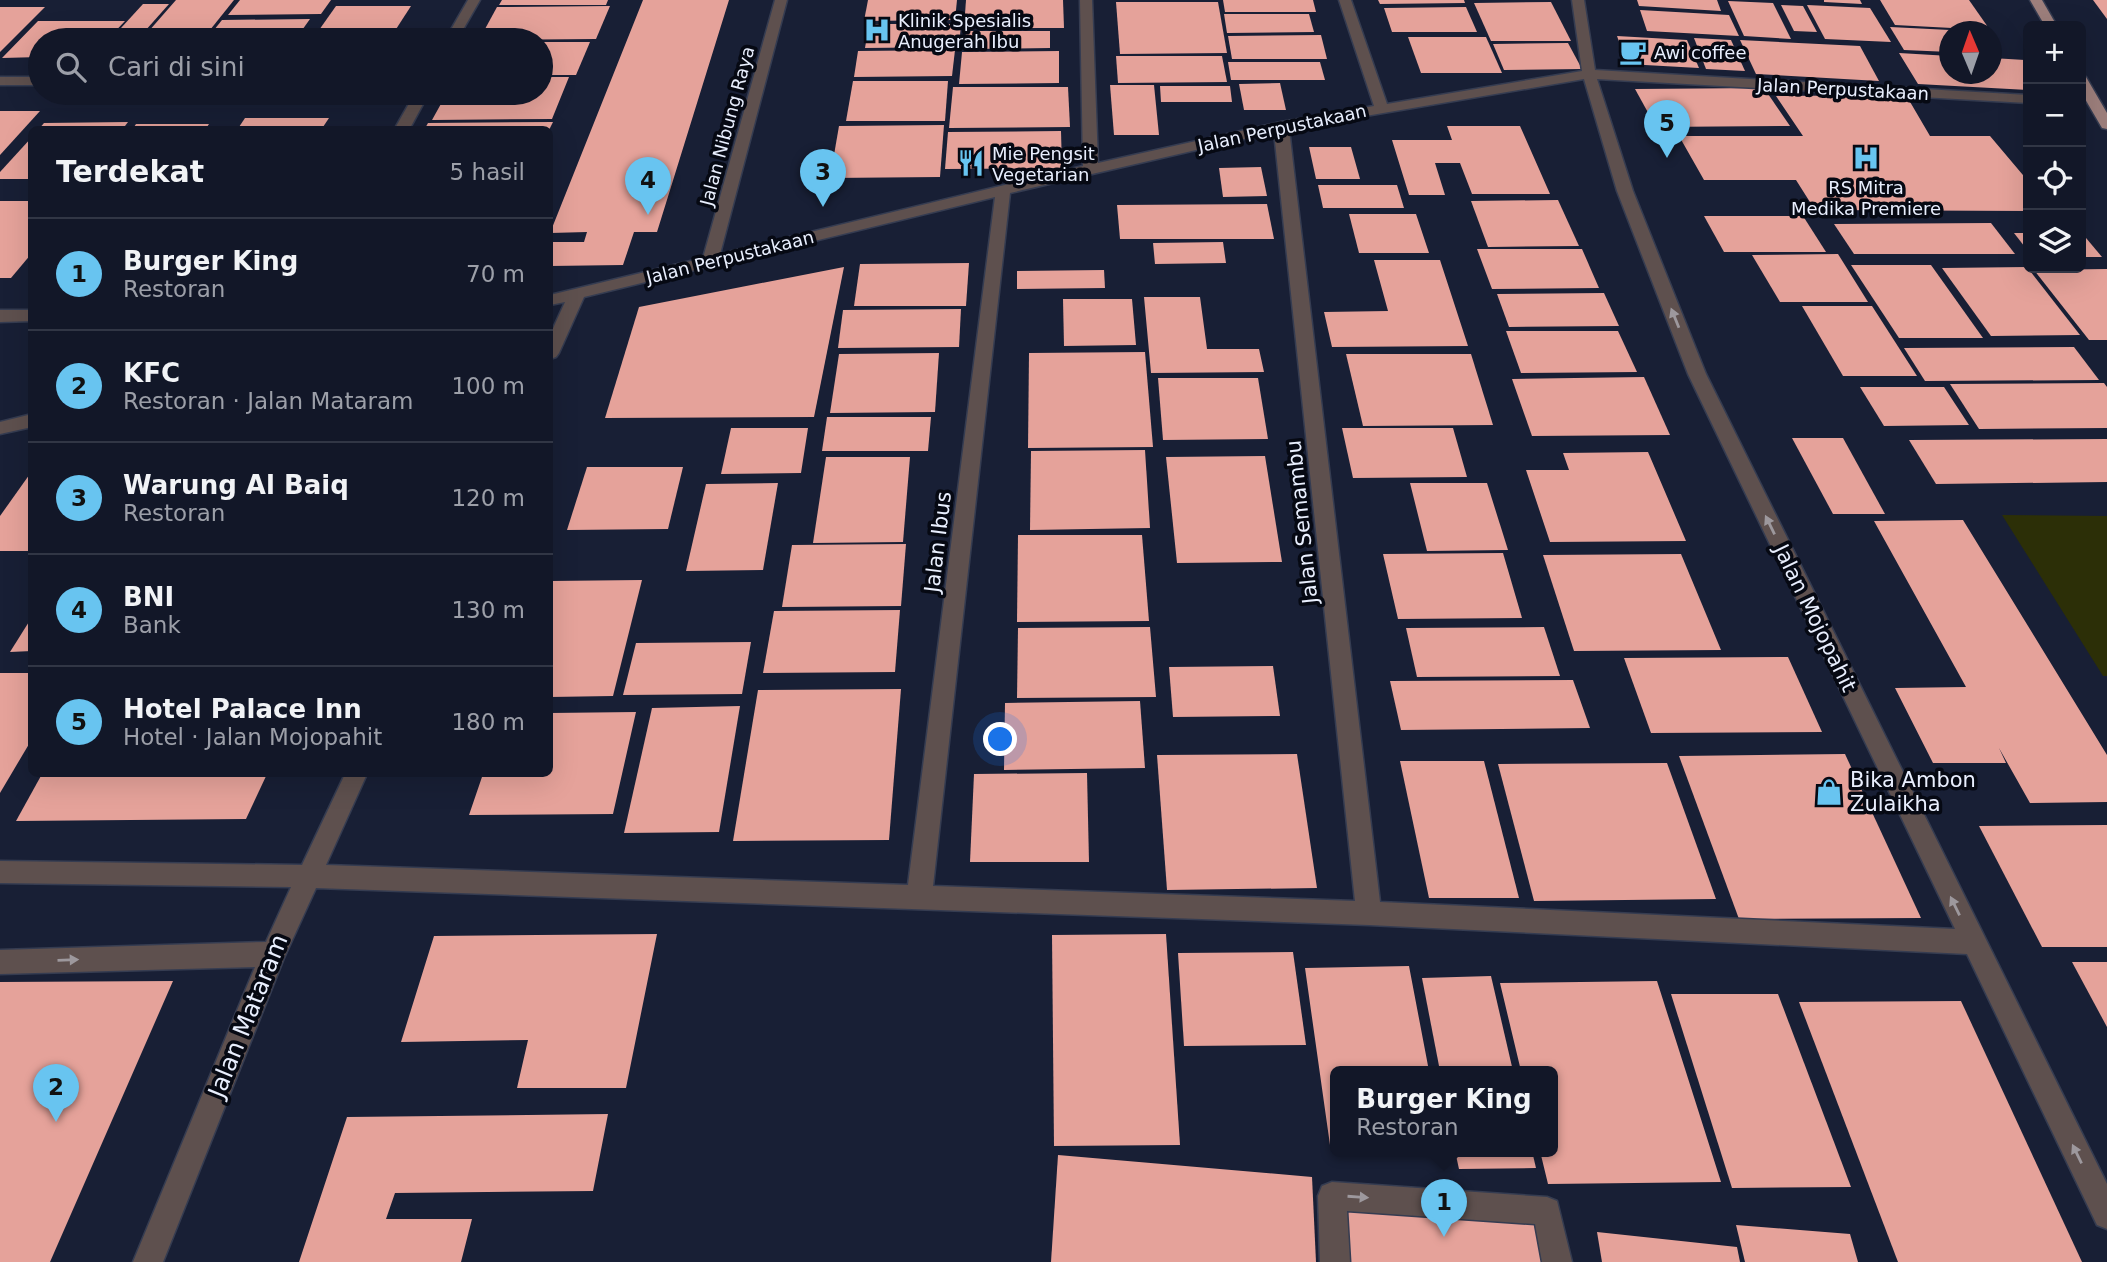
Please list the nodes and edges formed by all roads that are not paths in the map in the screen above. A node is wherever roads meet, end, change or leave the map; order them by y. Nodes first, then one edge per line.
1 (474, 0) edge
2 (781, 0) edge
3 (1086, 0) edge
4 (1345, 0) edge
5 (1578, 0) edge
6 (2036, 0) edge
7 (2048, 21) edge
8 (458, 28) edge
9 (1589, 74) junction
10 (0, 81) edge
11 (28, 81) edge
12 (2082, 84) edge
13 (2023, 99) edge
14 (2087, 102) edge
15 (415, 105) edge
16 (1381, 107) junction
17 (2107, 125) edge
18 (403, 126) edge
19 (1281, 127) junction
20 (1091, 169) junction
21 (1003, 191) junction
22 (710, 262) junction
23 (577, 294) junction
24 (553, 299) edge
25 (28, 315) edge
26 (0, 316) edge
27 (553, 346) edge
28 (28, 421) edge
29 (0, 428) edge
30 (355, 777) edge
31 (0, 872) edge
32 (308, 876) junction
33 (919, 899) junction
34 (1369, 914) junction
35 (1972, 942) junction
36 (273, 954) junction
37 (0, 962) edge
38 (2107, 1215) edge
39 (148, 1262) edge
40 (1335, 1262) edge
41 (1557, 1262) edge

1 - 8 street
2 - 22 street, Jalan Nibung Raya
3 - 20 street
4 - 16 street
5 - 9 street, Jalan Mojopahit
6 - 7 main road
9 - 13 street, Jalan Perpustakaan
9 - 16 street, Jalan Perpustakaan
35 -> 9 street, Jalan Mojopahit
10 - 11 street
12 - 14 main road
14 - 17 main road
15 - 18 street
16 - 19 street, Jalan Perpustakaan
19 - 20 street, Jalan Perpustakaan
19 - 34 street, Jalan Semambu
20 - 21 street, Jalan Perpustakaan
21 - 22 street, Jalan Perpustakaan
21 - 33 street, Jalan Ibus
22 - 23 street, Jalan Perpustakaan
23 - 24 street, Jalan Perpustakaan
23 - 27 street
25 - 26 street
28 - 29 street
30 - 32 street, Jalan Mataram
31 - 32 street
32 - 33 street
32 - 36 street, Jalan Mataram
33 - 34 street
34 - 35 street
38 -> 35 street, Jalan Mojopahit
37 -> 36 street
36 - 39 street, Jalan Mataram
40 -> 41 street

